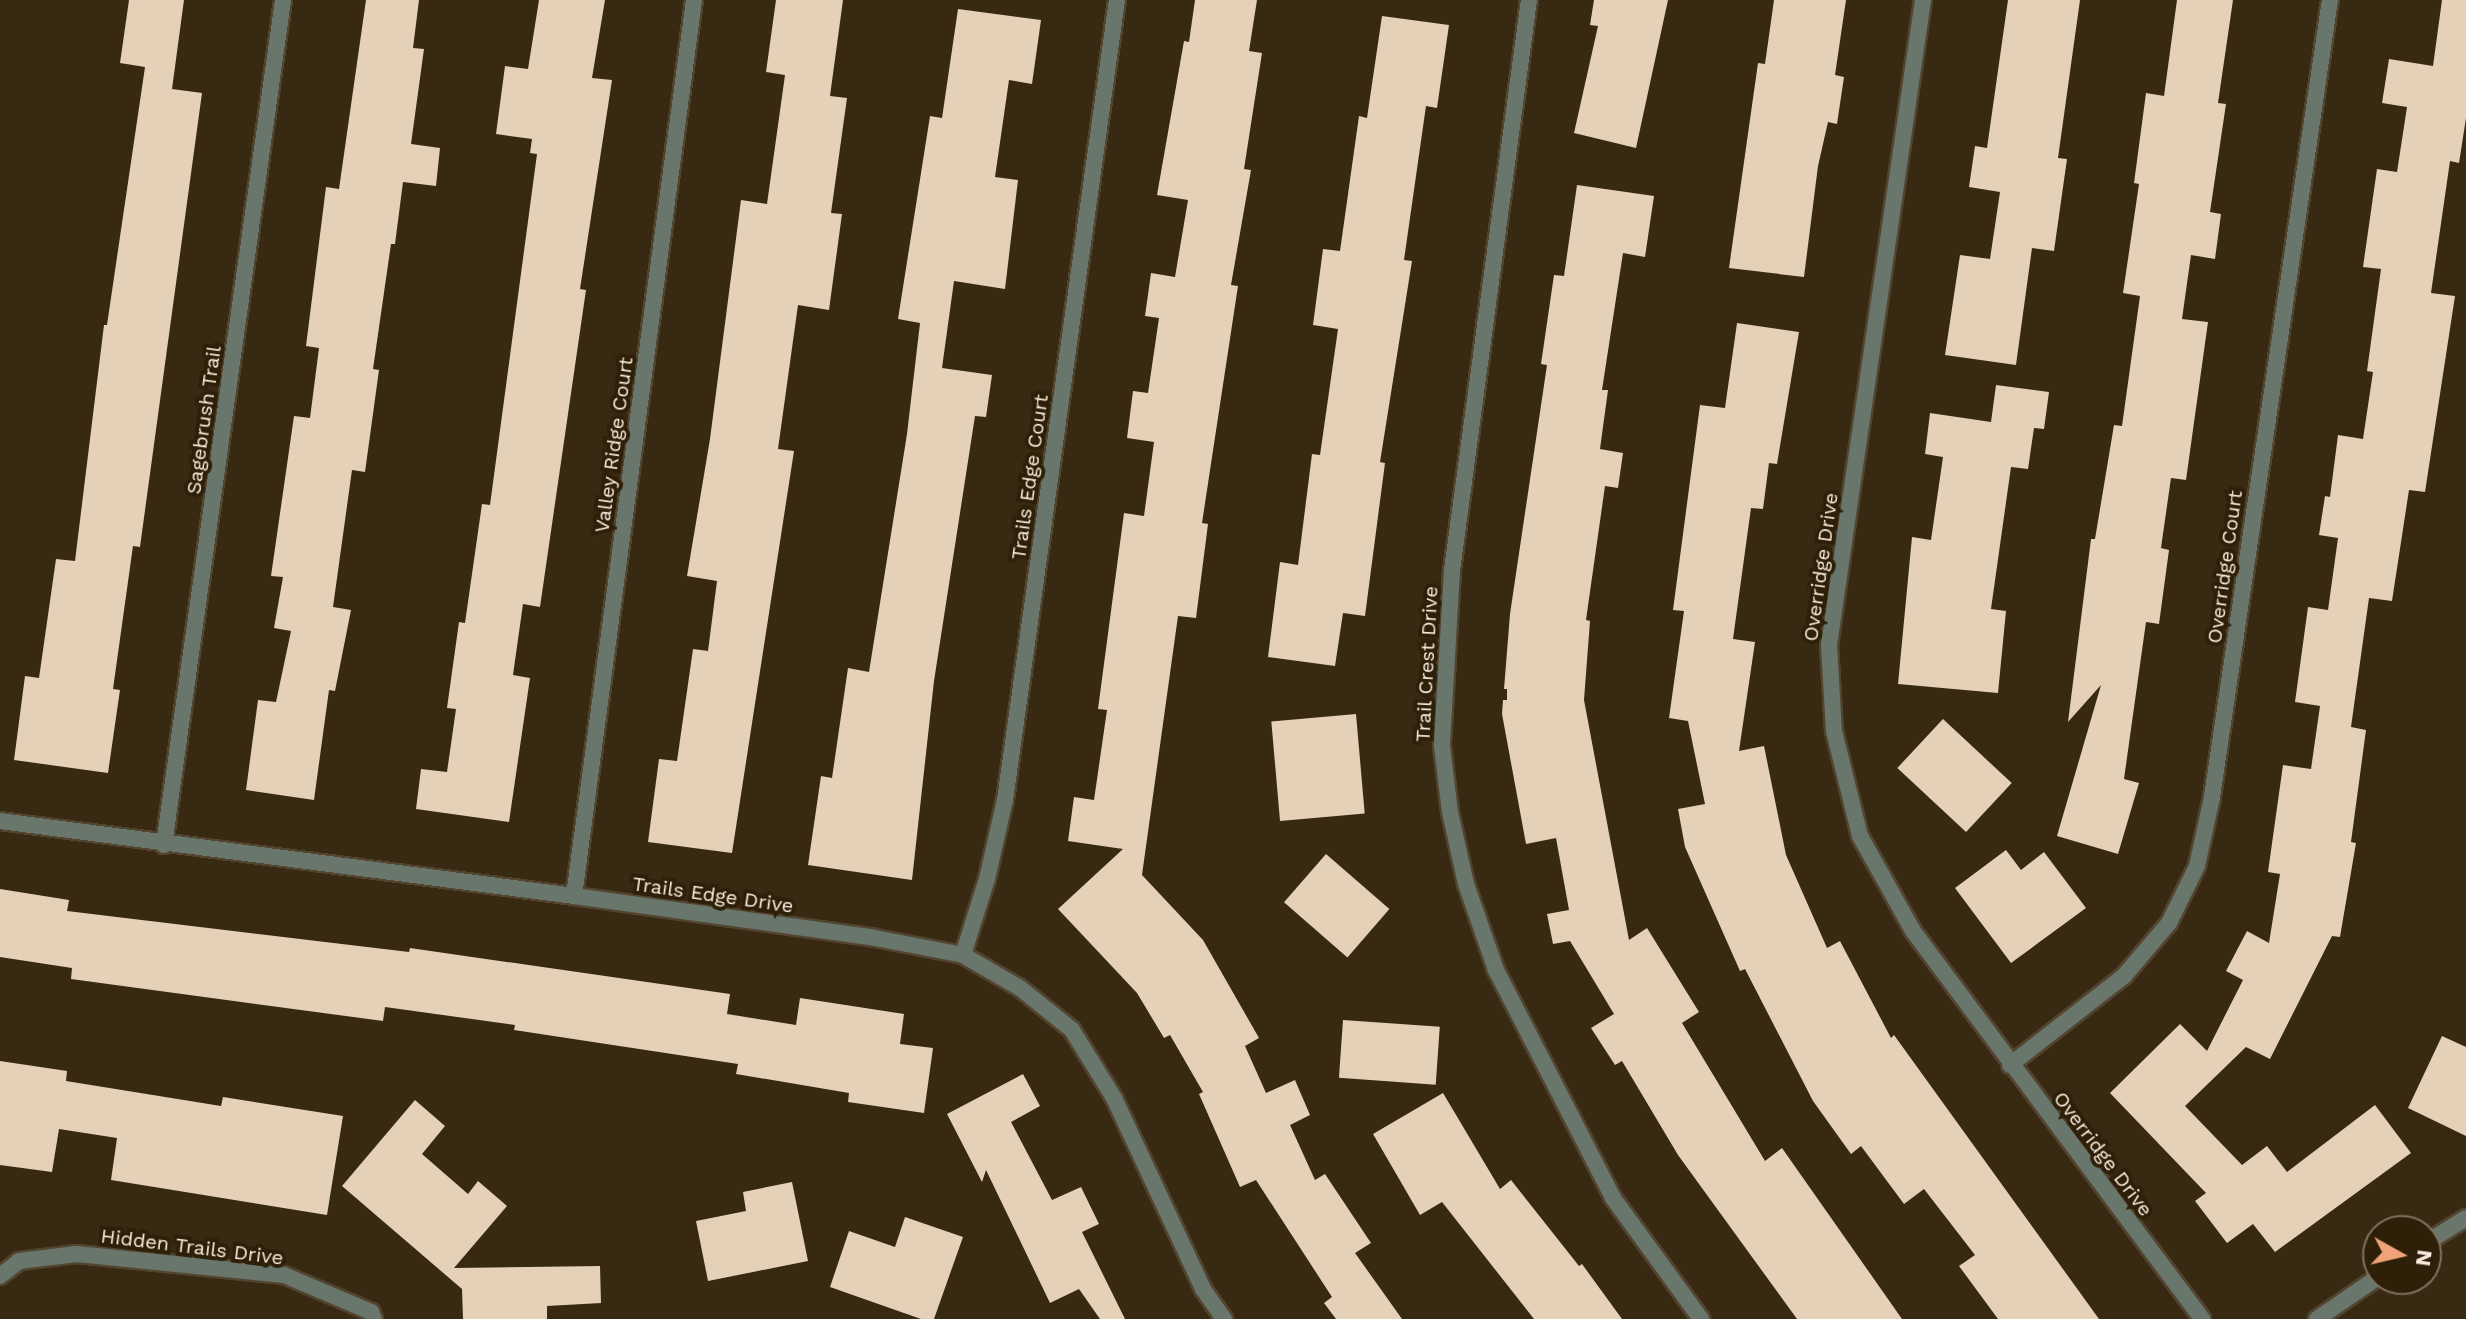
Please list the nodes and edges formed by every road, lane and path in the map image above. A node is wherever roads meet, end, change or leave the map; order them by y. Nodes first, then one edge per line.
1 (283, 0) edge
2 (694, 0) edge
3 (1117, 0) edge
4 (1529, 0) edge
5 (1923, 0) edge
6 (2330, 0) edge
7 (0, 821) edge
8 (164, 845) junction
9 (574, 896) junction
10 (963, 955) junction
11 (2010, 1065) junction
12 (2466, 1218) edge
13 (2442, 1233) edge
14 (0, 1276) edge
15 (2362, 1288) edge
16 (374, 1319) edge
17 (1224, 1319) edge
18 (1701, 1319) edge
19 (2202, 1319) edge
20 (2317, 1319) edge

1 - 8 street, Sagebrush Trail
2 - 9 street, Valley Ridge Court
3 - 10 street, Trails Edge Court
4 - 18 street, Trail Crest Drive
5 - 11 street, Overridge Drive
6 - 11 street, Overridge Court
7 - 8 street, Trails Edge Drive
8 - 9 street, Trails Edge Drive
9 - 10 street, Trails Edge Drive
10 - 17 street, Trails Edge Drive
11 - 19 street, Overridge Drive
12 - 13 street
14 - 16 street, Hidden Trails Drive
15 - 20 street

